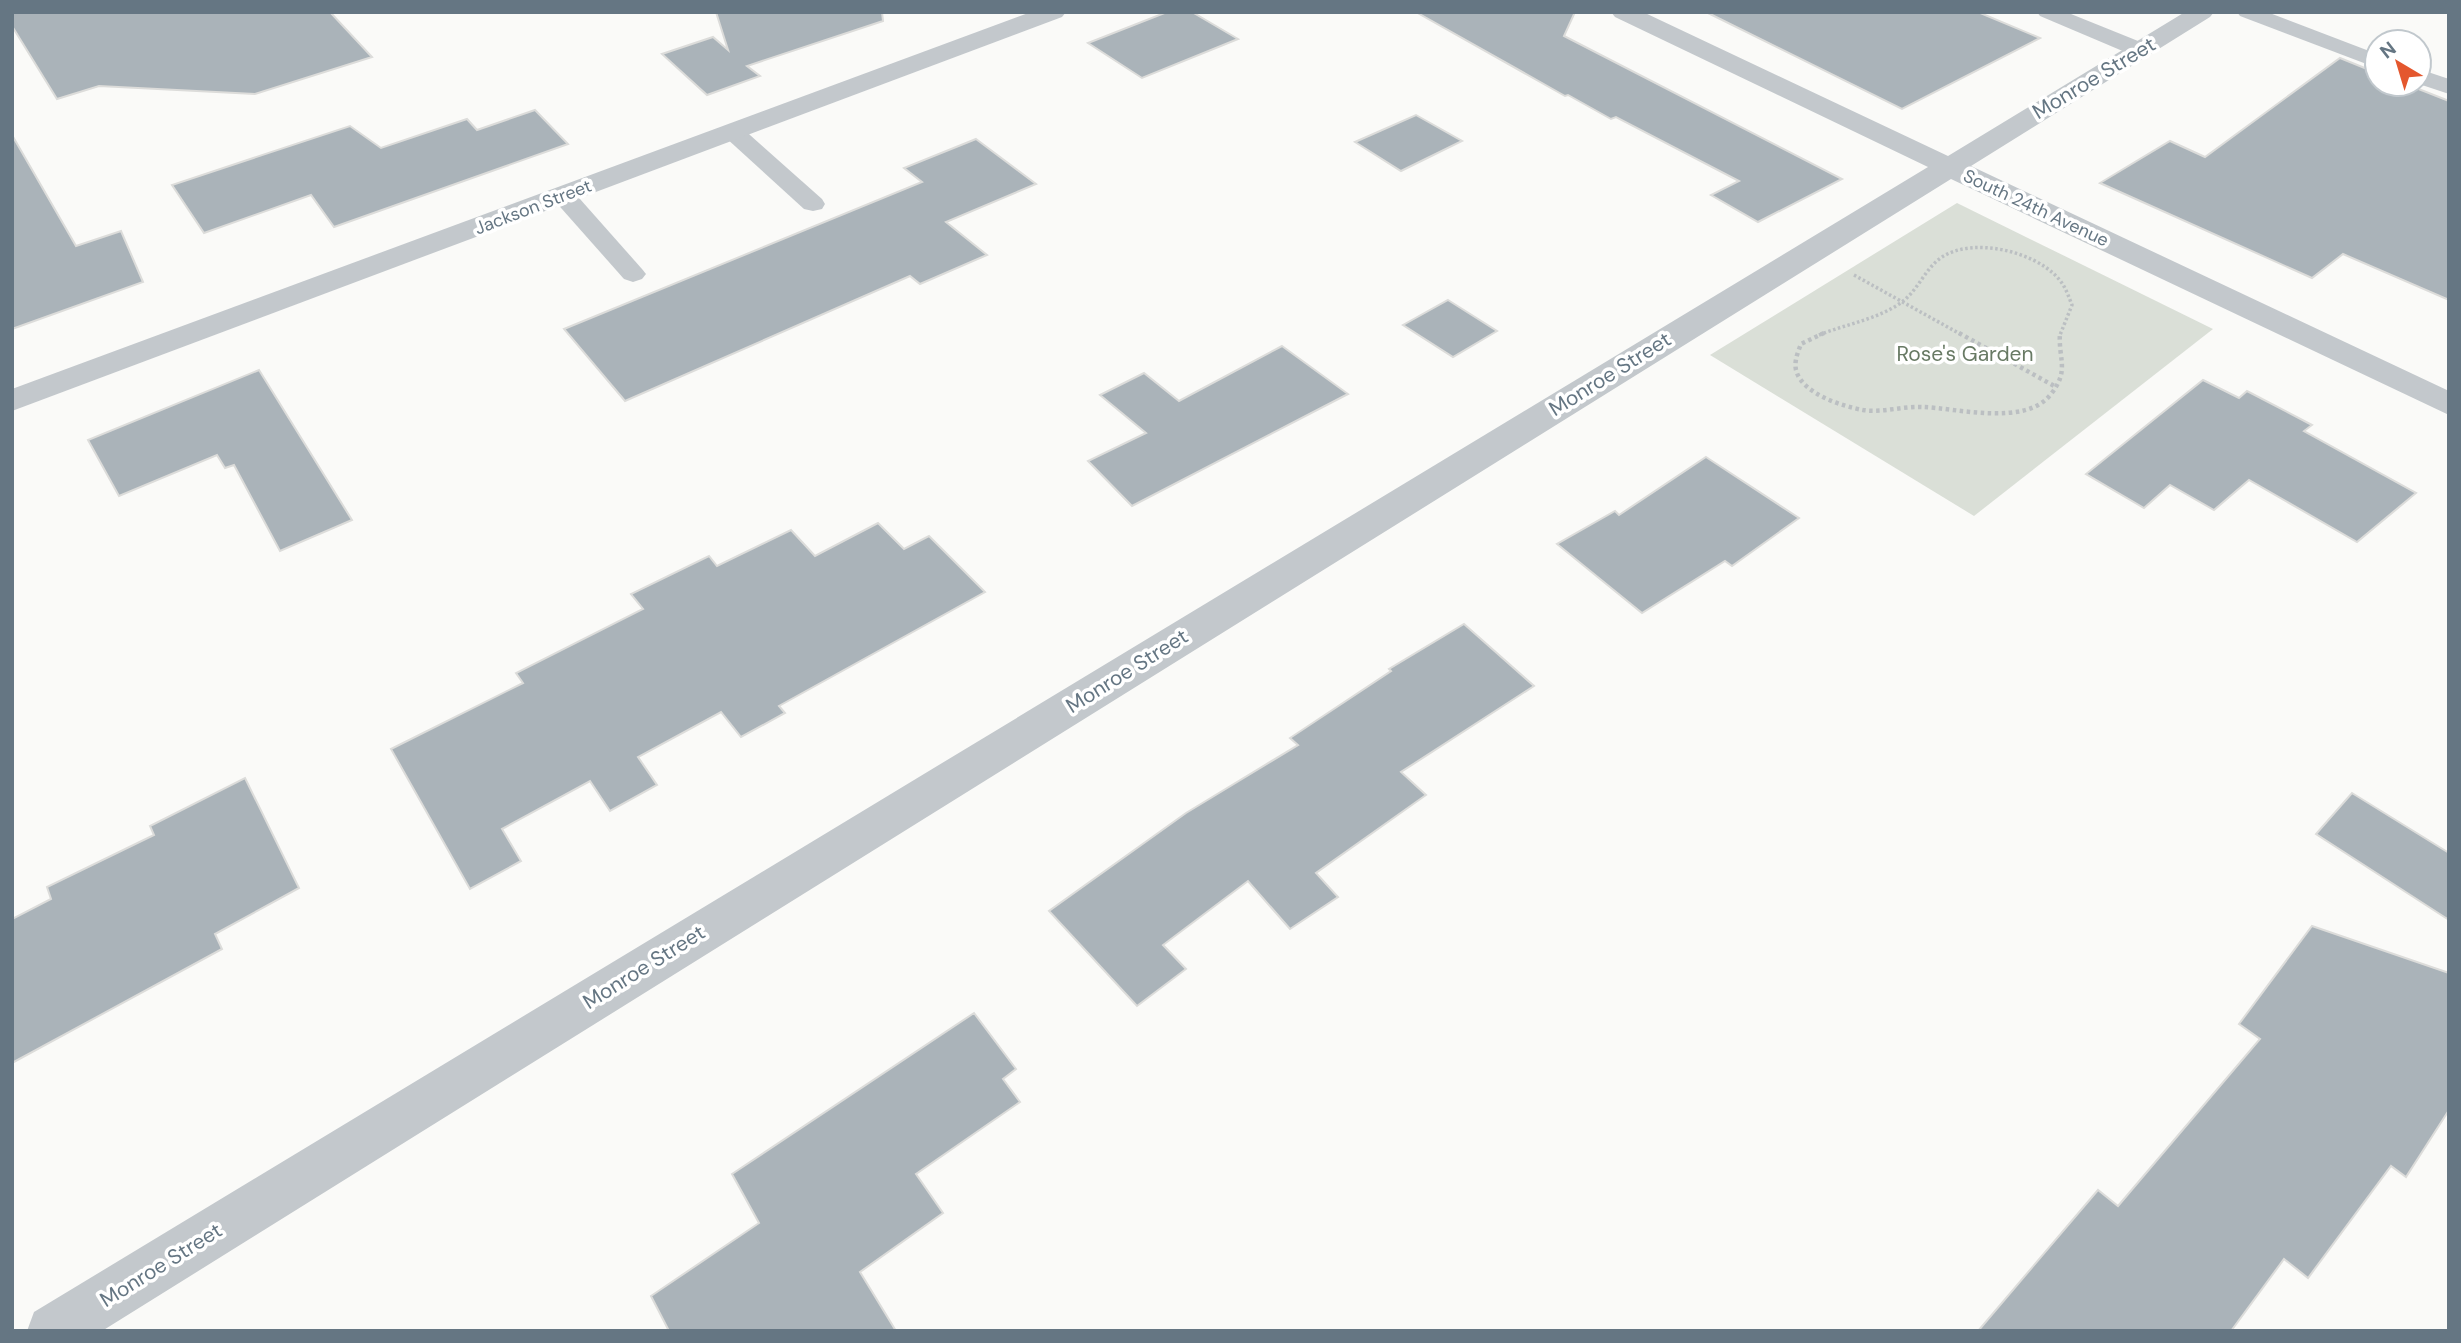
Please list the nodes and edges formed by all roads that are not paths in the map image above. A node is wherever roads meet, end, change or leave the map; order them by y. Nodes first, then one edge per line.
1 (1054, 12) edge
2 (1623, 12) edge
3 (2048, 12) edge
4 (2202, 12) edge
5 (2247, 12) edge
6 (2140, 50) junction
7 (2363, 56) edge
8 (733, 132) junction
9 (1948, 167) junction
10 (563, 195) junction
11 (813, 204) dead end
12 (633, 274) dead end
13 (12, 401) edge
14 (2449, 404) edge
15 (53, 1331) edge

1 - 8 street, Jackson Street
2 - 9 street, South 24th Avenue
3 - 6 lane
4 - 6 street, Monroe Street
5 - 7 lane
6 - 9 street, Monroe Street
8 - 10 street, Jackson Street
8 - 11 lane
9 - 14 street, South 24th Avenue
9 - 15 street, Monroe Street
10 - 12 lane
10 - 13 street, Jackson Street

